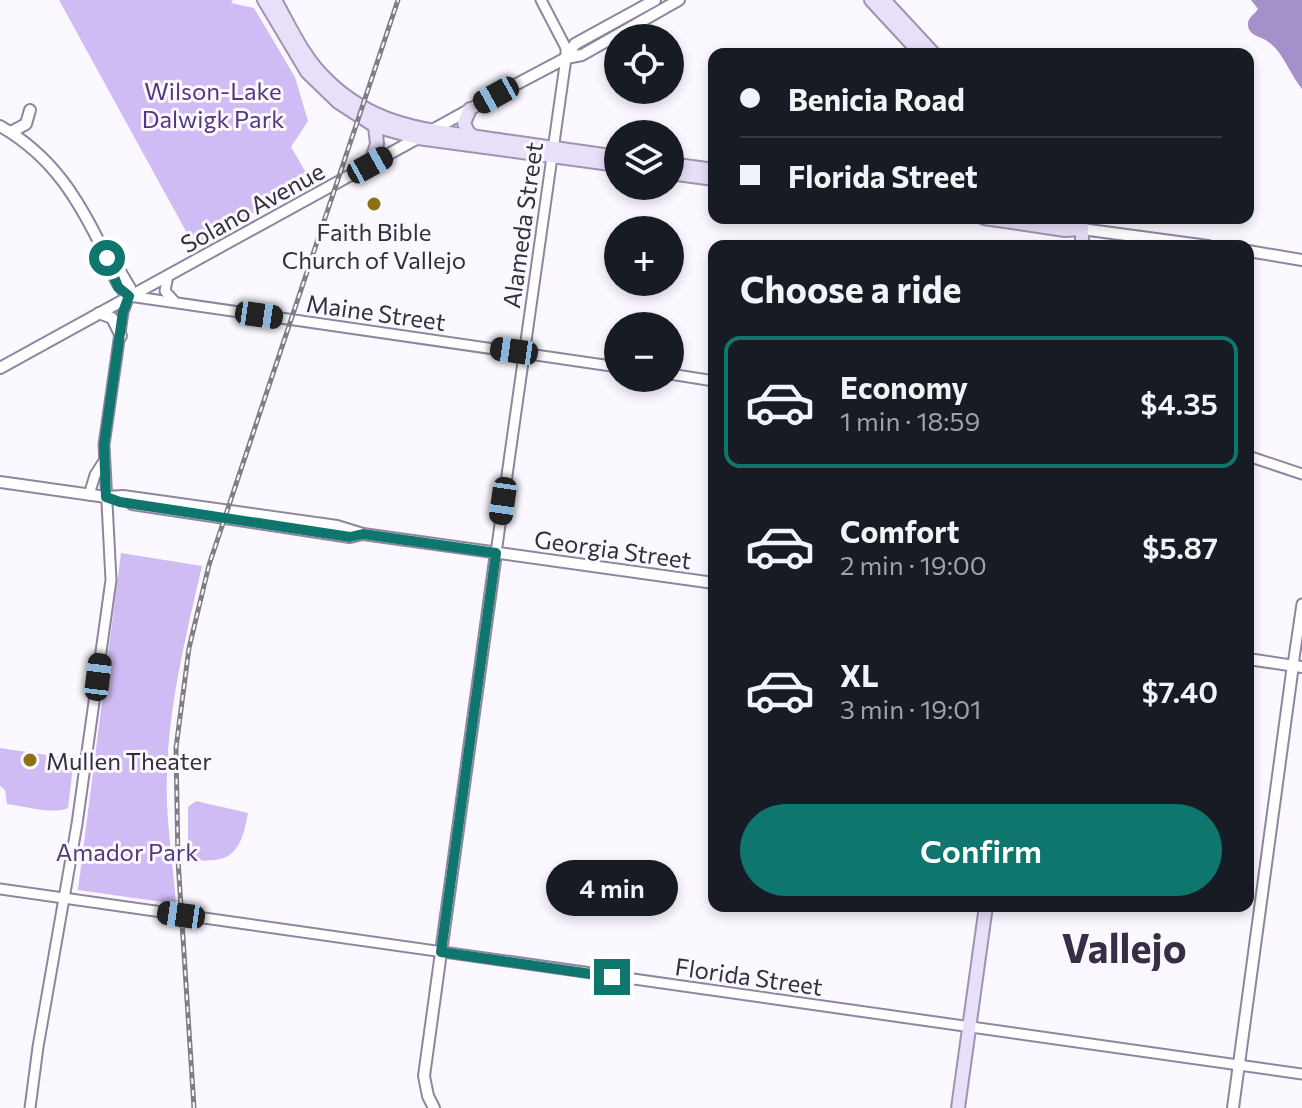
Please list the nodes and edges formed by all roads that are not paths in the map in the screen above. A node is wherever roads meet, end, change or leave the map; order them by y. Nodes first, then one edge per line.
1 (264, 0) edge
2 (275, 0) edge
3 (541, 0) edge
4 (655, 0) edge
5 (679, 0) edge
6 (871, 0) edge
7 (884, 0) edge
8 (915, 48) edge
9 (928, 48) edge
10 (566, 58) junction
11 (470, 109) junction
12 (30, 110) dead end
13 (0, 126) edge
14 (375, 126) junction
15 (431, 131) junction
16 (11, 132) junction
17 (473, 136) junction
18 (418, 138) junction
19 (552, 152) junction
20 (604, 156) edge
21 (604, 162) edge
22 (370, 165) junction
23 (684, 166) edge
24 (708, 169) edge
25 (684, 175) edge
26 (708, 178) edge
27 (1024, 224) edge
28 (1079, 224) edge
29 (1173, 240) edge
30 (1254, 252) edge
31 (1302, 260) edge
32 (168, 275) junction
33 (129, 296) junction
34 (178, 303) junction
35 (99, 313) junction
36 (121, 336) junction
37 (524, 353) junction
38 (604, 365) edge
39 (0, 368) edge
40 (684, 376) edge
41 (708, 380) edge
42 (1254, 458) edge
43 (104, 461) junction
44 (1302, 474) edge
45 (0, 482) edge
46 (89, 495) junction
47 (106, 497) junction
48 (496, 553) junction
49 (708, 582) edge
50 (1302, 604) edge
51 (1254, 660) edge
52 (1298, 666) edge
53 (0, 889) edge
54 (63, 898) junction
55 (985, 912) edge
56 (441, 952) junction
57 (969, 1027) junction
58 (1239, 1065) junction
59 (1302, 1074) edge
60 (30, 1108) edge
61 (434, 1108) edge
62 (958, 1108) edge
63 (1233, 1108) edge

1 - 14 main road
2 - 15 main road
3 - 10 street
4 - 10 main road, Solano Avenue
5 - 10 main road, Solano Avenue
6 - 8 main road
7 - 9 main road
10 - 11 main road, Solano Avenue
10 - 19 street, Alameda Street
11 - 15 main road, Solano Avenue
11 - 17 main road
12 - 16 main road
13 - 16 main road
14 - 18 main road
14 - 22 main road
15 - 17 main road
15 - 18 main road, Solano Avenue
16 - 33 main road
17 - 19 main road
18 - 19 main road
18 - 22 main road, Solano Avenue
19 - 20 main road
19 - 21 main road
19 - 37 street, Alameda Street
22 - 32 main road, Solano Avenue
23 - 24 main road
25 - 26 main road
27 - 28 main road
28 - 29 main road
30 - 31 main road
32 - 33 main road, Solano Avenue
32 - 34 street
33 - 34 street, Maine Street
33 - 35 main road, Solano Avenue
33 - 36 street
34 - 37 street, Maine Street
35 - 36 main road
35 - 39 main road, Solano Avenue
36 - 43 street
37 - 38 street, Maine Street
37 - 48 street, Alameda Street
40 - 41 street
42 - 44 street
43 - 46 street
43 - 47 street
45 - 46 main road, Georgia Street
46 - 47 main road, Georgia Street
47 - 48 main road, Georgia Street
47 - 54 street
48 - 49 main road, Georgia Street
48 - 56 main road, Alameda Street
50 - 52 street
51 - 52 main road
52 - 58 main road
53 - 54 street, Florida Street
54 - 56 street, Florida Street
54 - 60 street
55 - 57 main road
56 - 57 street, Florida Street
56 - 61 main road, Alameda Street
57 - 58 street, Florida Street
57 - 62 main road
58 - 59 street, Florida Street
58 - 63 main road

